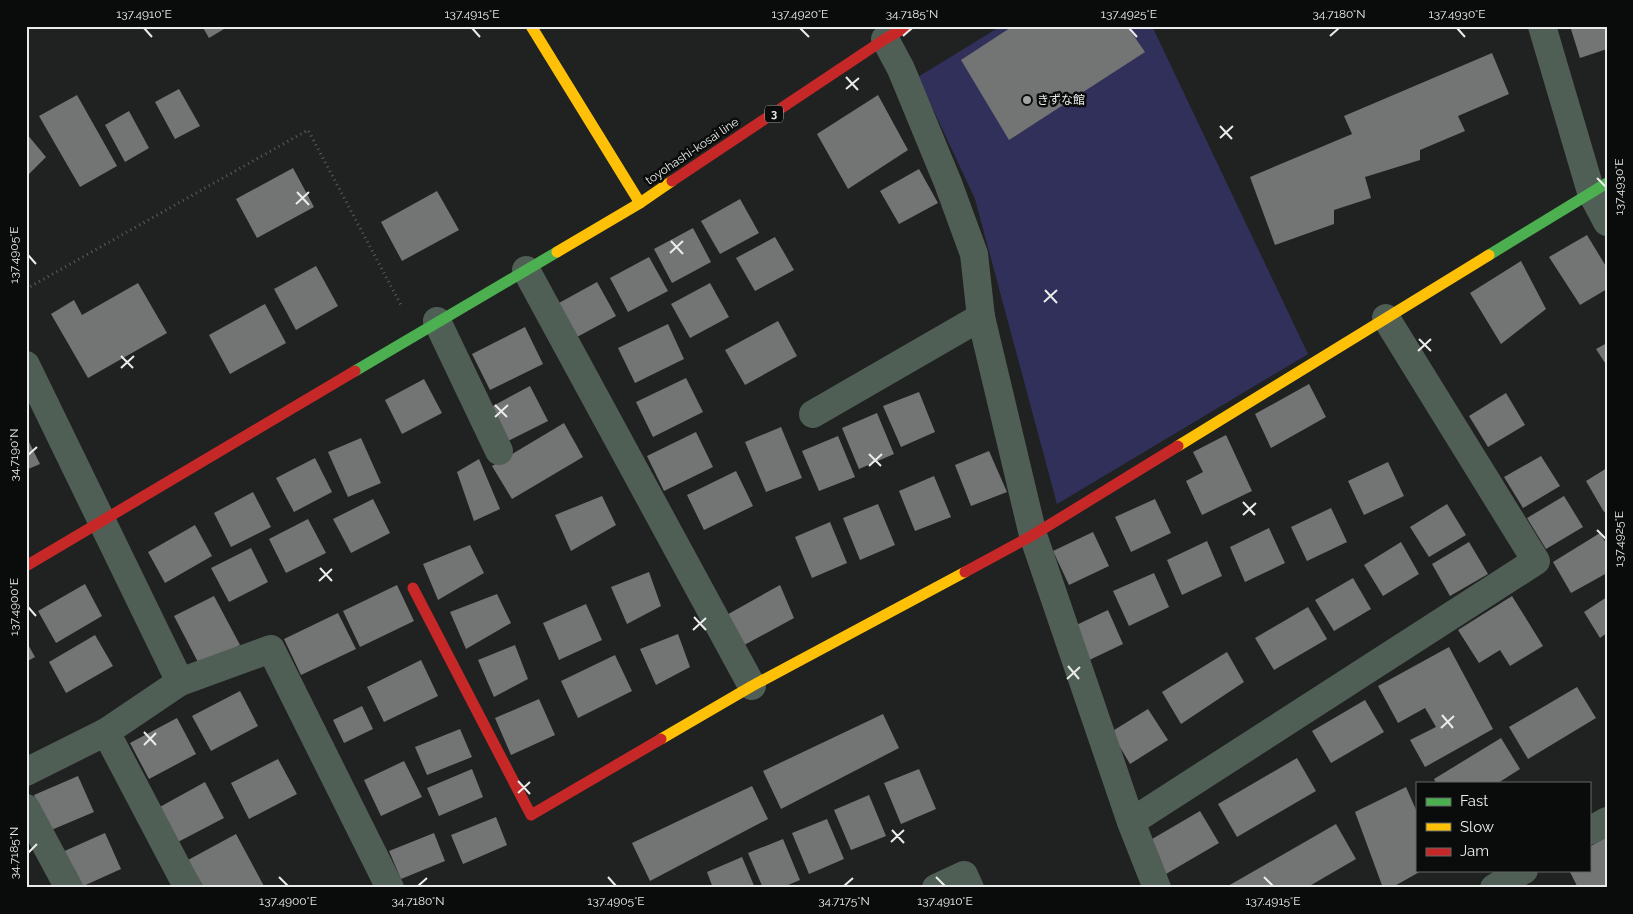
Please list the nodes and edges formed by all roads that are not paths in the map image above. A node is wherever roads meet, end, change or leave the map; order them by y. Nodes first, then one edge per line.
1 (531, 26) edge
2 (1542, 26) edge
3 (897, 33) edge
4 (1599, 188) edge
5 (640, 202) junction
6 (1607, 222) edge
7 (526, 270) junction
8 (981, 317) junction
9 (1386, 318) junction
10 (427, 328) junction
11 (26, 365) edge
12 (813, 414) dead end
13 (499, 451) dead end
14 (103, 519) junction
15 (1033, 535) junction
16 (26, 566) edge
17 (413, 588) dead end
18 (180, 682) junction
19 (752, 686) junction
20 (106, 732) junction
21 (26, 772) edge
22 (26, 808) edge
23 (1607, 820) edge
24 (1131, 822) junction
25 (1590, 830) edge
26 (1521, 872) edge
27 (69, 888) edge
28 (188, 888) edge
29 (390, 888) edge
30 (936, 888) edge
31 (970, 888) edge
32 (1157, 888) edge
33 (1494, 888) edge

1 - 5 street, toyohashi-kosai line
2 - 4 street
3 - 5 street, toyohashi-kosai line / 3
3 - 8 street
4 - 6 street
4 - 9 street
5 - 7 street
7 - 10 street
7 - 19 street
8 - 12 street
8 - 15 street
9 - 15 street
9 - 24 street
10 - 13 street
10 - 14 street
11 - 14 street
14 - 16 street
14 - 18 street
15 - 19 street
15 - 24 street
17 - 19 street
18 - 20 street
18 - 29 street
20 - 21 street
20 - 28 street
22 - 27 street
23 - 25 street
24 - 32 street
26 - 33 street
30 - 31 street

